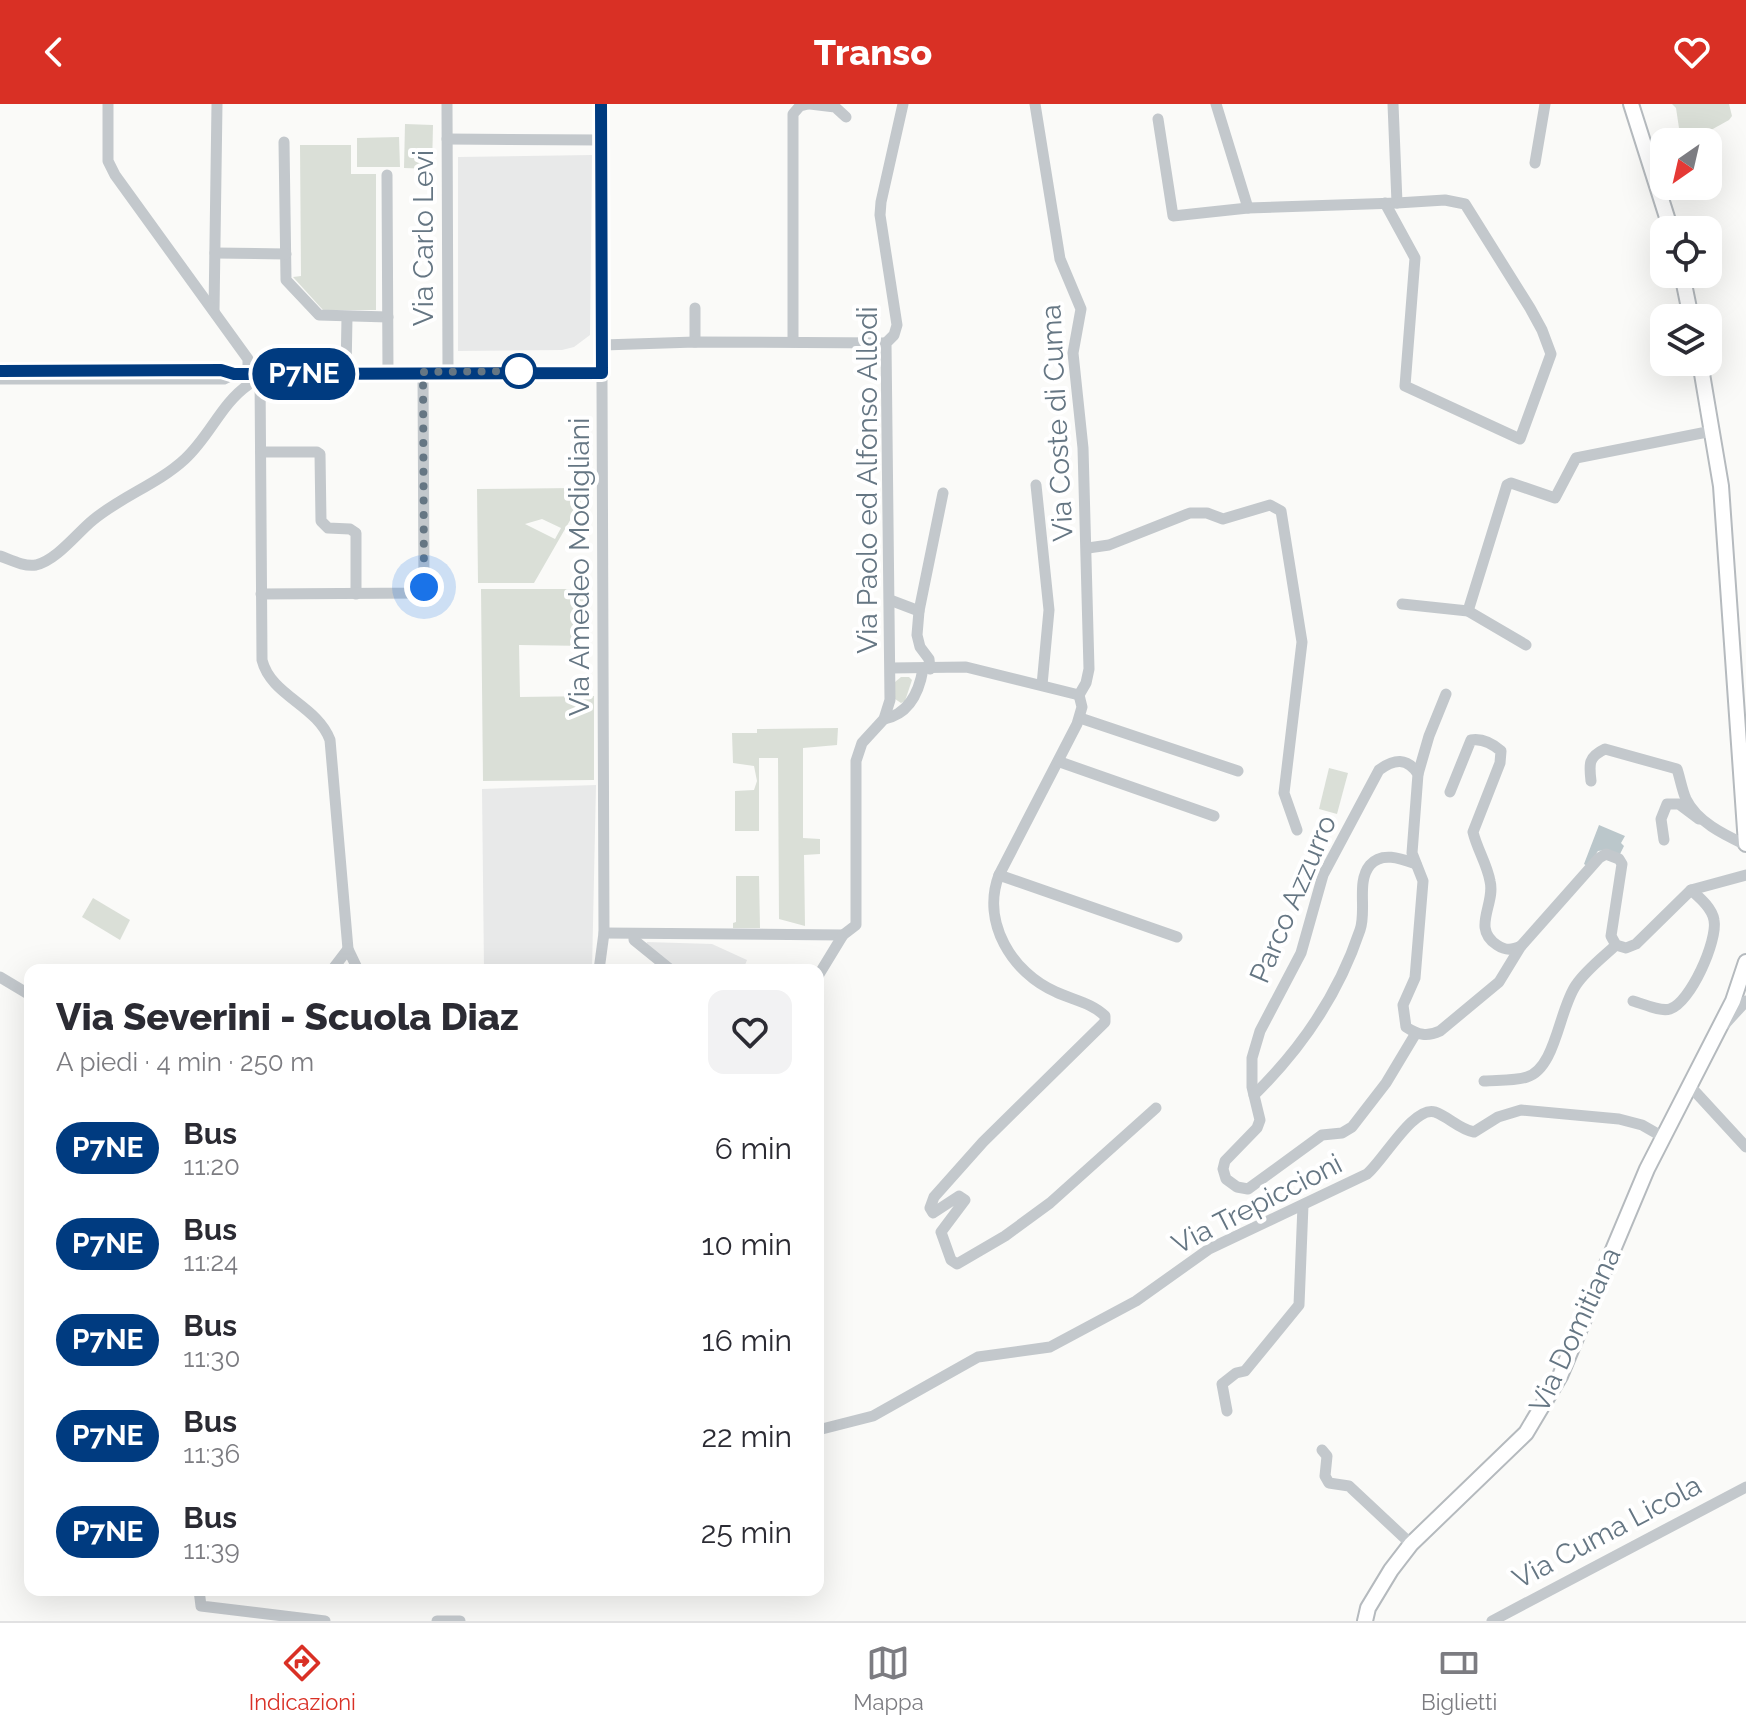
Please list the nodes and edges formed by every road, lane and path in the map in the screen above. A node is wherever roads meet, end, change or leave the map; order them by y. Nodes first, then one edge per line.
1 (108, 104) edge
2 (217, 104) edge
3 (447, 104) edge
4 (601, 104) edge
5 (809, 104) edge
6 (903, 104) edge
7 (1035, 104) edge
8 (1216, 104) edge
9 (1393, 104) edge
10 (1545, 104) edge
11 (1631, 104) edge
12 (846, 117) dead end
13 (1158, 119) dead end
14 (447, 139) junction
15 (601, 140) junction
16 (284, 142) dead end
17 (1535, 163) dead end
18 (387, 175) dead end
19 (1391, 203) junction
20 (1248, 208) junction
21 (1667, 216) edge
22 (215, 253) junction
23 (286, 254) junction
24 (695, 308) dead end
25 (214, 312) junction
26 (347, 317) junction
27 (388, 317) junction
28 (695, 342) junction
29 (793, 342) junction
30 (886, 343) junction
31 (603, 345) junction
32 (0, 371) edge
33 (423, 372) junction
34 (448, 372) junction
35 (346, 373) junction
36 (388, 373) junction
37 (602, 373) junction
38 (254, 374) junction
39 (229, 376) junction
40 (1702, 376) edge
41 (0, 379) edge
42 (229, 401) junction
43 (1712, 431) junction
44 (261, 452) junction
45 (1036, 485) dead end
46 (943, 493) dead end
47 (1088, 548) junction
48 (0, 556) edge
49 (261, 594) junction
50 (356, 594) junction
51 (890, 600) junction
52 (1402, 604) dead end
53 (919, 611) junction
54 (1468, 611) junction
55 (1526, 645) dead end
56 (890, 664) junction
57 (926, 669) junction
58 (1042, 685) junction
59 (1446, 694) dead end
60 (1079, 695) junction
61 (890, 700) junction
62 (905, 710) junction
63 (1080, 718) junction
64 (884, 719) junction
65 (1742, 724) edge
66 (1060, 762) junction
67 (1238, 771) dead end
68 (1418, 774) junction
69 (1591, 781) dead end
70 (1450, 792) dead end
71 (1687, 800) junction
72 (1214, 816) dead end
73 (1707, 821) junction
74 (1654, 826) dead end
75 (1297, 830) dead end
76 (1664, 840) dead end
77 (1746, 845) edge
78 (1416, 864) junction
79 (999, 875) junction
80 (1746, 875) edge
81 (1691, 890) junction
82 (604, 933) junction
83 (634, 934) junction
84 (843, 935) junction
85 (1177, 937) dead end
86 (1616, 945) junction
87 (1521, 946) junction
88 (348, 949) junction
89 (1746, 962) edge
90 (337, 964) edge
91 (355, 964) edge
92 (600, 964) edge
93 (664, 964) edge
94 (824, 966) edge
95 (0, 977) edge
96 (24, 991) edge
97 (1633, 1001) dead end
98 (1739, 1001) edge
99 (1416, 1033) junction
100 (1484, 1081) dead end
101 (1689, 1085) junction
102 (1254, 1095) junction
103 (1156, 1108) dead end
104 (1663, 1137) junction
105 (1746, 1147) edge
106 (1303, 1205) junction
107 (1227, 1411) dead end
108 (824, 1428) edge
109 (1322, 1450) dead end
110 (1746, 1487) edge
111 (1411, 1544) junction
112 (200, 1596) edge
113 (266, 1617) edge
114 (325, 1621) edge
115 (437, 1621) edge
116 (460, 1621) edge
117 (1365, 1621) edge
118 (1492, 1621) edge

1 - 25 street
2 - 22 street
3 - 14 street, Via Carlo Levi
4 - 15 street, Via Amedeo Modigliani
5 - 12 street
5 - 29 street
6 - 30 street, Via Paolo ed Alfonso Allodi
7 - 47 street, Via Coste di Cuma
8 - 20 street
9 - 19 street
10 - 17 street
11 - 21 main road
13 - 20 street
14 - 15 street
14 - 34 street, Via Carlo Levi
15 - 31 street, Via Amedeo Modigliani
16 - 23 street
18 - 27 street
19 - 19 street
19 - 20 street
22 - 23 street
22 - 25 street
23 - 26 street
24 - 28 street
25 - 38 street
26 - 27 street
26 - 35 street
27 - 36 street
28 - 29 street
28 - 31 street
29 - 30 street
30 - 51 street, Via Paolo ed Alfonso Allodi
31 - 37 street, Via Amedeo Modigliani
32 - 39 street
33 - 34 street
33 - 36 street
33 - 50 street
34 - 37 street
35 - 36 street
35 - 38 street
37 - 82 street, Via Amedeo Modigliani
38 - 39 street
38 - 42 street
38 - 44 street
39 - 41 street
39 - 42 street
40 - 43 main road
42 - 48 street
43 - 54 street
43 - 65 main road
44 - 49 street
44 - 50 street
45 - 58 street, Via Coste di Cuma
46 - 53 street
47 - 60 street, Via Coste di Cuma
47 - 75 street
49 - 50 street
49 - 88 street
51 - 53 street
51 - 56 street, Via Paolo ed Alfonso Allodi
52 - 54 street
53 - 57 street
54 - 55 street
56 - 57 street, Via Paolo ed Alfonso Allodi
56 - 61 street, Via Paolo ed Alfonso Allodi
57 - 58 street
57 - 62 street, Via Paolo ed Alfonso Allodi
58 - 60 street
59 - 68 street
60 - 63 street, Via Coste di Cuma
61 - 62 street
61 - 64 street, Via Paolo ed Alfonso Allodi
62 - 64 street, Via Paolo ed Alfonso Allodi
63 - 66 street, Via Coste di Cuma
63 - 67 street
64 - 84 street, Via Paolo ed Alfonso Allodi
65 - 77 main road
66 - 72 street
66 - 79 street, Via Coste di Cuma
68 - 78 street
68 - 102 street, Parco Azzurro
69 - 71 street
70 - 87 street
71 - 73 street
71 - 74 street
73 - 76 street
73 - 77 street
78 - 99 street
78 - 102 street, Parco Azzurro
79 - 85 street
79 - 103 street, Via Coste di Cuma
80 - 81 street
81 - 86 street
81 - 97 street
82 - 83 street
82 - 92 street, Via Amedeo Modigliani
83 - 84 street
83 - 93 street
84 - 94 street, Via Paolo ed Alfonso Allodi
86 - 87 street
86 - 100 street
87 - 99 street
88 - 90 street
88 - 91 street
89 - 98 main road, Via Domitiana
95 - 96 street
98 - 101 main road, Via Domitiana
99 - 102 street, Parco Azzurro
101 - 104 main road, Via Domitiana
101 - 105 street
104 - 106 street, Via Trepiccioni
104 - 111 main road, Via Domitiana
106 - 107 street
106 - 108 street, Via Trepiccioni
109 - 111 street
110 - 118 street, Via Cuma Licola
111 - 117 main road, Via Domitiana
112 - 113 street
113 - 114 street
115 - 116 street

